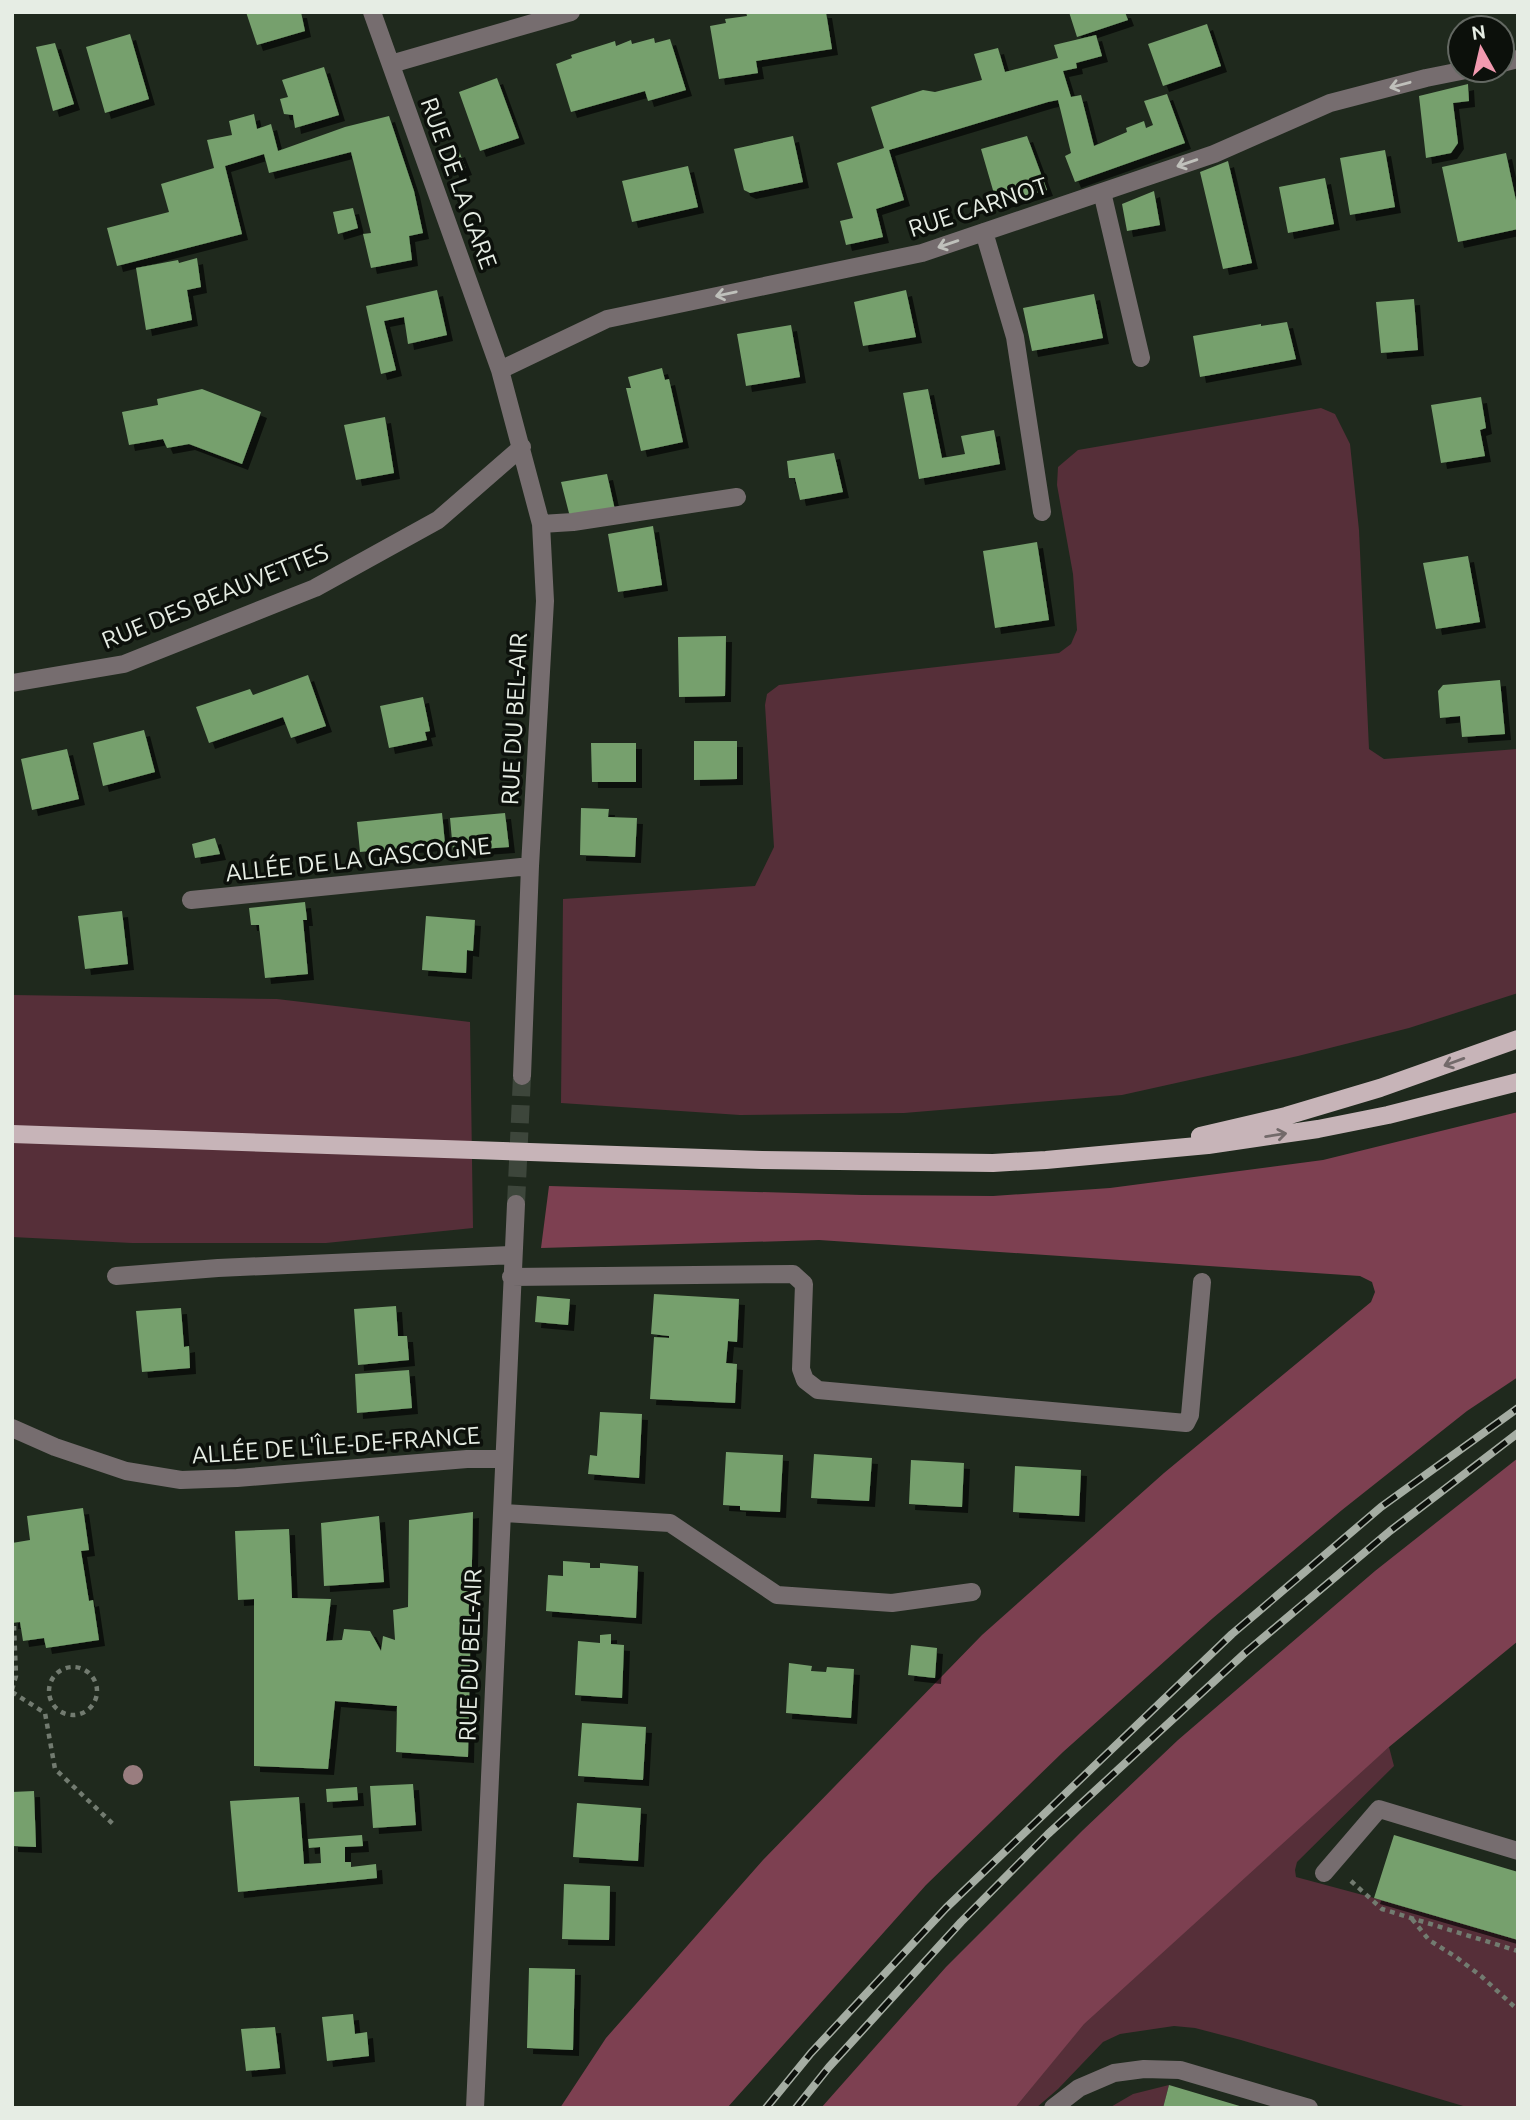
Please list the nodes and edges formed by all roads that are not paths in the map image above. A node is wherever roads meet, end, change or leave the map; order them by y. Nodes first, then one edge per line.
1 (372, 12) edge
2 (570, 12) edge
3 (391, 64) junction
4 (1446, 74) edge
5 (1102, 192) junction
6 (984, 232) junction
7 (1141, 358) dead end
8 (500, 370) junction
9 (522, 447) junction
10 (737, 497) dead end
11 (1042, 512) dead end
12 (541, 524) junction
13 (12, 682) edge
14 (530, 866) junction
15 (191, 900) dead end
16 (1518, 1039) edge
17 (522, 1076) tunnel mouth
18 (1518, 1082) edge
19 (12, 1134) edge
20 (1135, 1151) junction
21 (516, 1204) tunnel mouth
22 (513, 1255) junction
23 (116, 1276) dead end
24 (511, 1277) junction
25 (1202, 1282) dead end
26 (12, 1428) edge
27 (504, 1459) junction
28 (502, 1513) junction
29 (972, 1592) dead end
30 (1518, 1851) edge
31 (1328, 1868) road end
32 (475, 2108) edge
33 (1053, 2108) edge
34 (1309, 2108) edge

1 - 3 street, RUE DE LA GARE
2 - 3 street
3 - 8 street, RUE DE LA GARE
4 -> 5 street, RUE CARNOT
5 - 6 street, RUE CARNOT
5 - 7 street
6 -> 8 street, RUE CARNOT
6 - 11 street
8 - 9 street, RUE DU BEL-AIR
9 - 12 street, RUE DU BEL-AIR
9 - 13 street, RUE DES BEAUVETTES
10 - 12 street
12 - 14 street, RUE DU BEL-AIR
14 - 15 street, ALLÉE DE LA GASCOGNE
14 - 17 street, RUE DU BEL-AIR
16 -> 20 main road
20 -> 18 main road
19 - 20 main road
21 - 22 street, RUE DU BEL-AIR
22 - 23 street
22 - 24 street, RUE DU BEL-AIR
24 - 25 street
24 - 27 street, RUE DU BEL-AIR
26 - 27 street, ALLÉE DE L'ÎLE-DE-FRANCE
27 - 28 street, RUE DU BEL-AIR
28 - 29 street
28 - 32 street, RUE DU BEL-AIR
30 - 31 street
33 - 34 street

